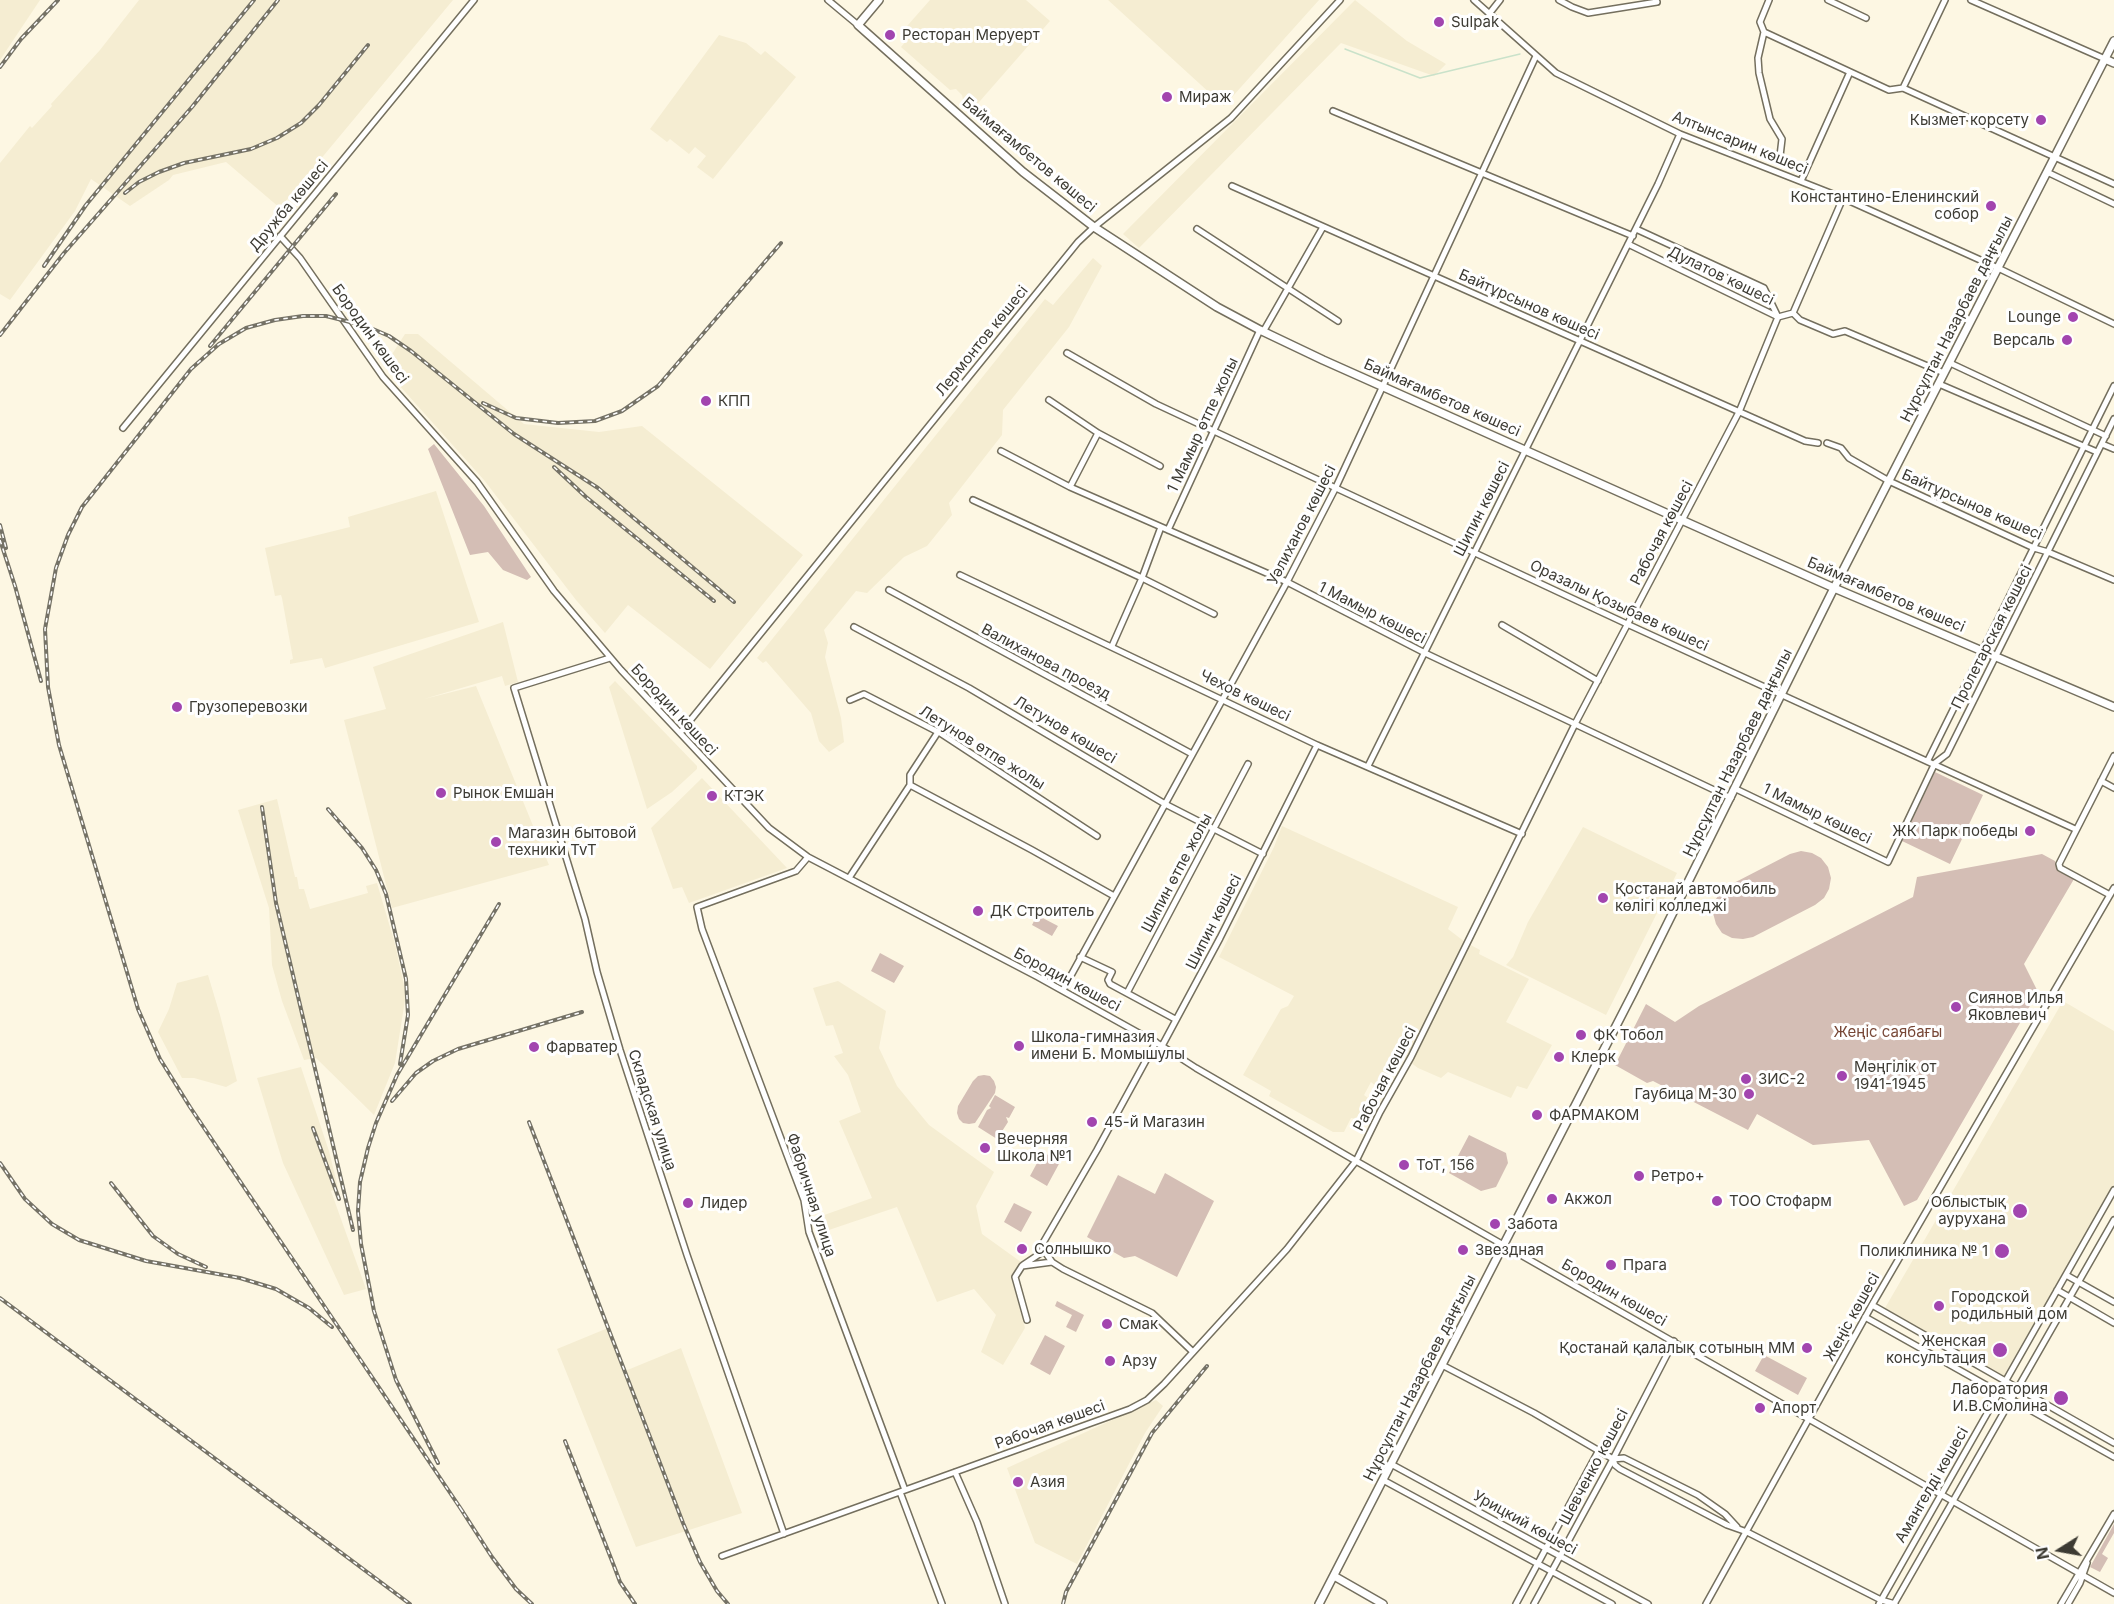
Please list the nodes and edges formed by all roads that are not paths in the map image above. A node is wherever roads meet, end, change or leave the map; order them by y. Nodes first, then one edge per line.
1 (474, 0) edge
2 (828, 0) edge
3 (879, 0) edge
4 (1340, 0) edge
5 (1473, 0) edge
6 (1500, 0) edge
7 (1559, 0) edge
8 (1769, 0) edge
9 (1828, 0) edge
10 (1945, 0) edge
11 (1971, 0) edge
12 (1658, 1) edge
13 (1489, 14) junction
14 (1866, 18) dead end
15 (858, 25) junction
16 (1764, 32) junction
17 (2114, 41) edge
18 (1536, 56) junction
19 (2105, 58) junction
20 (2114, 63) edge
21 (1850, 72) junction
22 (1903, 88) junction
23 (1333, 111) dead end
24 (1680, 134) junction
25 (1780, 156) dead end
26 (2055, 156) junction
27 (2047, 172) junction
28 (1483, 173) junction
29 (1801, 181) junction
30 (2114, 183) edge
31 (1232, 186) dead end
32 (1843, 198) junction
33 (2114, 204) edge
34 (1094, 227) junction
35 (1323, 227) junction
36 (1197, 228) dead end
37 (1636, 229) junction
38 (280, 236) junction
39 (1633, 236) junction
40 (1628, 244) junction
41 (1998, 268) junction
42 (1435, 276) junction
43 (1287, 289) junction
44 (1790, 313) junction
45 (1779, 316) junction
46 (1338, 321) dead end
47 (2114, 324) edge
48 (1262, 331) junction
49 (1580, 341) junction
50 (1067, 353) dead end
51 (1950, 363) junction
52 (1944, 373) junction
53 (1939, 384) junction
54 (1383, 386) junction
55 (2114, 387) edge
56 (1049, 400) dead end
57 (1739, 412) junction
58 (2114, 419) edge
59 (123, 428) dead end
60 (1214, 430) junction
61 (2093, 430) junction
62 (1098, 433) junction
63 (2106, 436) junction
64 (1818, 443) dead end
65 (1827, 443) dead end
66 (2102, 444) junction
67 (2084, 446) junction
68 (2114, 449) edge
69 (1526, 450) junction
70 (1001, 451) dead end
71 (2097, 452) junction
72 (1160, 466) dead end
73 (1889, 481) junction
74 (1070, 487) junction
75 (1336, 487) junction
76 (973, 500) dead end
77 (1682, 519) junction
78 (1161, 527) junction
79 (1168, 530) junction
80 (2034, 548) junction
81 (1473, 552) junction
82 (2048, 552) junction
83 (960, 575) dead end
84 (1142, 578) junction
85 (2114, 580) edge
86 (1287, 582) junction
87 (1834, 588) junction
88 (889, 590) dead end
89 (1214, 614) dead end
90 (1627, 624) junction
91 (1502, 625) dead end
92 (855, 627) dead end
93 (1112, 646) junction
94 (1983, 651) junction
95 (1425, 653) junction
96 (1995, 656) junction
97 (610, 657) junction
98 (1598, 681) junction
99 (1782, 694) junction
100 (1223, 699) junction
101 (850, 700) dead end
102 (2114, 707) edge
103 (1575, 724) junction
104 (938, 732) junction
105 (680, 733) junction
106 (1317, 745) junction
107 (1192, 754) junction
108 (2114, 756) edge
109 (1928, 760) junction
110 (1935, 763) junction
111 (1248, 764) dead end
112 (1368, 766) junction
113 (2101, 781) junction
114 (910, 785) junction
115 (2114, 788) edge
116 (1736, 789) junction
117 (1731, 798) junction
118 (1165, 804) junction
119 (1214, 829) junction
120 (2076, 829) junction
121 (1522, 834) junction
122 (1097, 836) dead end
123 (1263, 854) junction
124 (808, 857) junction
125 (1888, 861) joint
126 (849, 878) junction
127 (2114, 888) edge
128 (1114, 896) junction
129 (2109, 897) junction
130 (2114, 904) edge
131 (1080, 957) junction
132 (1063, 990) junction
133 (1127, 993) junction
134 (1175, 1019) junction
135 (1156, 1042) junction
136 (1162, 1046) junction
137 (1356, 1161) junction
138 (2114, 1190) edge
139 (2114, 1220) edge
140 (1504, 1244) junction
141 (1044, 1251) junction
142 (1052, 1262) junction
143 (1022, 1266) junction
144 (2066, 1275) junction
145 (2078, 1282) junction
146 (2057, 1290) junction
147 (2070, 1297) junction
148 (2114, 1302) edge
149 (1872, 1305) junction
150 (1865, 1317) junction
151 (1027, 1320) dead end
152 (2114, 1323) edge
153 (1674, 1341) junction
154 (1193, 1352) junction
155 (1442, 1365) junction
156 (2005, 1382) junction
157 (2017, 1389) junction
158 (1998, 1393) junction
159 (2011, 1400) junction
160 (1810, 1419) junction
161 (2094, 1431) junction
162 (2087, 1442) junction
163 (2114, 1443) edge
164 (1599, 1450) junction
165 (2114, 1457) edge
166 (1613, 1459) junction
167 (1391, 1464) junction
168 (955, 1472) junction
169 (1383, 1480) junction
170 (903, 1491) junction
171 (1941, 1494) junction
172 (1953, 1501) junction
173 (2114, 1514) edge
174 (1737, 1527) junction
175 (1747, 1532) junction
176 (784, 1534) junction
177 (1547, 1548) junction
178 (722, 1556) dead end
179 (1561, 1556) junction
180 (1538, 1564) junction
181 (1552, 1573) junction
182 (2081, 1574) junction
183 (1334, 1576) junction
184 (2114, 1593) edge
185 (1880, 1602) edge
186 (942, 1604) edge
187 (1005, 1604) edge
188 (1319, 1604) edge
189 (1383, 1604) edge
190 (1516, 1604) edge
191 (1534, 1604) edge
192 (1612, 1604) edge
193 (1648, 1604) edge
194 (1706, 1604) edge
195 (1894, 1604) edge
196 (2061, 1604) edge
197 (2068, 1604) edge

1 - 38 street, Дружба көшесі
2 - 15 street, Баймағамбетов көшесі
3 - 15 main road
4 - 34 street, Лермонтов көшесі
5 - 13 street, Алтынсарин көшесі
6 - 13 street
7 - 12 street
8 - 16 street
9 - 14 street
10 - 22 street
11 - 19 street
13 - 18 street, Алтынсарин көшесі
15 - 34 main road, Баймағамбетов көшесі
16 - 21 street
16 - 25 street
17 - 19 main road, Нұрсұлтан Назарбаев даңғылы
18 - 24 street, Алтынсарин көшесі
18 - 28 street, Уәлиханов көшесі
19 - 20 main road
19 - 26 main road, Нұрсұлтан Назарбаев даңғылы
21 - 22 street
21 - 29 street
22 - 26 street
23 - 28 street
24 - 29 street, Алтынсарин көшесі
24 - 37 street, Шипин көшесі
26 - 27 main road, Нұрсұлтан Назарбаев даңғылы
26 - 30 street
27 - 33 street
27 - 41 main road, Нұрсұлтан Назарбаев даңғылы
28 - 39 street
28 - 42 street, Уәлиханов көшесі
29 - 32 street, Алтынсарин көшесі
31 - 35 street, Байтұрсынов көшесі
32 - 41 street, Алтынсарин көшесі
32 - 44 street
34 - 48 main road, Баймағамбетов көшесі
34 - 105 street, Лермонтов көшесі
35 - 42 street, Байтұрсынов көшесі
35 - 43 street, 1 Мамыр өтпе жолы
36 - 43 street
37 - 39 street, Шипин көшесі
37 - 45 street, Дулатов көшесі
38 - 59 street, Дружба көшесі
38 - 97 street, Бородин көшесі
39 - 40 street, Шипин көшесі
40 - 45 street, Дулатов көшесі
40 - 49 street, Шипин көшесі
41 - 47 street, Алтынсарин көшесі
41 - 51 main road, Нұрсұлтан Назарбаев даңғылы
42 - 49 street, Байтұрсынов көшесі
42 - 54 street, Уәлиханов көшесі
43 - 46 street
43 - 48 street, 1 Мамыр өтпе жолы
44 - 45 street
44 - 52 street
45 - 57 street, Рабочая көшесі
48 - 54 main road, Баймағамбетов көшесі
48 - 60 street, 1 Мамыр өтпе жолы
49 - 57 street, Байтұрсынов көшесі
49 - 69 street, Шипин көшесі
50 - 60 street, Оразалы Қозыбаев көшесі
51 - 52 main road, Нұрсұлтан Назарбаев даңғылы
51 - 61 street
52 - 53 main road, Нұрсұлтан Назарбаев даңғылы
53 - 67 street
53 - 73 main road, Нұрсұлтан Назарбаев даңғылы
54 - 69 main road, Баймағамбетов көшесі
54 - 75 street, Уәлиханов көшесі
55 - 61 street, Пролетарская көшесі
56 - 62 street
57 - 64 street, Байтұрсынов көшесі
57 - 77 street, Рабочая көшесі
58 - 63 street, Пролетарская көшесі
60 - 75 street, Оразалы Қозыбаев көшесі
60 - 79 street, 1 Мамыр өтпе жолы
61 - 63 street
61 - 67 street, Пролетарская көшесі
62 - 72 street
62 - 74 street
63 - 66 street, Пролетарская көшесі
65 - 73 street, Байтұрсынов көшесі
66 - 68 street
66 - 71 street, Пролетарская көшесі
67 - 71 street
67 - 80 street, Пролетарская көшесі
69 - 77 main road, Баймағамбетов көшесі
69 - 81 street, Шипин көшесі
70 - 74 street, 1 Мамыр көшесі
71 - 82 street, Пролетарская көшесі
73 - 80 street, Байтұрсынов көшесі
73 - 87 main road, Нұрсұлтан Назарбаев даңғылы
74 - 78 street, 1 Мамыр көшесі
75 - 81 street, Оразалы Қозыбаев көшесі
75 - 86 street, Уәлиханов көшесі
76 - 84 street
77 - 87 main road, Баймағамбетов көшесі
77 - 90 street, Рабочая көшесі
78 - 79 street, 1 Мамыр көшесі
78 - 84 street
79 - 86 street, 1 Мамыр көшесі
80 - 82 street, Байтұрсынов көшесі
80 - 94 street, Пролетарская көшесі
81 - 90 street, Оразалы Қозыбаев көшесі
81 - 95 street, Шипин көшесі
82 - 85 street, Байтұрсынов көшесі
82 - 96 street, Пролетарская көшесі
83 - 93 street, Чехов көшесі
84 - 89 street
84 - 93 street
86 - 95 street, 1 Мамыр көшесі
86 - 100 street, Уәлиханов көшесі
87 - 94 main road, Баймағамбетов көшесі
87 - 99 main road, Нұрсұлтан Назарбаев даңғылы
88 - 107 street, Валиханова проезд
90 - 98 street, Рабочая көшесі
90 - 99 street, Оразалы Қозыбаев көшесі
91 - 98 street
92 - 118 street, Летунов көшесі
93 - 100 street, Чехов көшесі
94 - 96 main road, Баймағамбетов көшесі
94 - 109 street, Пролетарская көшесі
95 - 103 street, 1 Мамыр көшесі
95 - 112 street, Шипин көшесі
96 - 102 main road, Баймағамбетов көшесі
96 - 110 street, Пролетарская көшесі
97 - 105 street, Бородин көшесі
97 - 176 street, Складская улица
98 - 103 street, Рабочая көшесі
99 - 109 street, Оразалы Қозыбаев көшесі
99 - 116 main road, Нұрсұлтан Назарбаев даңғылы
100 - 106 street, Чехов көшесі
100 - 107 street, Уәлиханов көшесі
101 - 104 street, Летунов өтпе жолы
103 - 117 street, 1 Мамыр көшесі
103 - 121 street, Рабочая көшесі
104 - 114 street
104 - 122 street, Летунов өтпе жолы
105 - 124 street, Бородин көшесі
106 - 112 street, Чехов көшесі
106 - 123 street, Шипин көшесі
107 - 118 street, Уәлиханов көшесі
108 - 113 street
109 - 110 street, Оразалы Қозыбаев көшесі
110 - 120 street, Оразалы Қозыбаев көшесі
110 - 125 street, Пролетарская көшесі
111 - 119 street, Шипин өтпе жолы
112 - 121 street, Чехов көшесі
113 - 115 street
113 - 120 street
114 - 126 street
114 - 128 street
116 - 117 main road, Нұрсұлтан Назарбаев даңғылы
116 - 125 street, 1 Мамыр көшесі
117 - 140 main road, Нұрсұлтан Назарбаев даңғылы
118 - 119 street, Летунов көшесі
118 - 128 street, Уәлиханов көшесі
119 - 123 street, Летунов көшесі
119 - 133 street, Шипин өтпе жолы
120 - 129 street
121 - 137 street, Рабочая көшесі
123 - 134 street, Шипин көшесі
124 - 126 street, Бородин көшесі
124 - 170 street, Фабричная улица
126 - 132 street, Бородин көшесі
127 - 129 street, Жеңіс көшесі
128 - 131 street, Уәлиханов көшесі
129 - 130 street
129 - 149 street, Жеңіс көшесі
131 - 132 street, Уәлиханов көшесі
131 - 133 street
132 - 135 street, Бородин көшесі
133 - 134 street
134 - 136 street, Шипин көшесі
135 - 136 street, Бородин көшесі
135 - 141 street
136 - 137 street, Бородин көшесі
137 - 140 street, Бородин көшесі
137 - 154 street, Рабочая көшесі
138 - 144 street, Амангелді көшесі
139 - 145 street, Амангелді көшесі
140 - 153 street, Бородин көшесі
140 - 155 main road, Нұрсұлтан Назарбаев даңғылы
141 - 142 street
141 - 143 street
142 - 143 street
142 - 154 street
143 - 151 street
144 - 145 street
144 - 146 street, Амангелді көшесі
145 - 147 street, Амангелді көшесі
145 - 148 street
146 - 147 street
146 - 156 street, Амангелді көшесі
147 - 152 street
147 - 157 street, Амангелді көшесі
149 - 150 street, Жеңіс көшесі
149 - 156 street
150 - 158 street
150 - 160 street, Жеңіс көшесі
153 - 160 street, Бородин көшесі
153 - 166 street, Шевченко көшесі
154 - 168 street, Рабочая көшесі
155 - 164 street
155 - 167 main road, Нұрсұлтан Назарбаев даңғылы
156 - 157 street
156 - 158 street, Амангелді көшесі
157 - 159 street, Амангелді көшесі
157 - 161 street
158 - 159 street
158 - 171 street, Амангелді көшесі
159 - 162 street
159 - 172 street, Амангелді көшесі
160 - 171 street, Бородин көшесі
160 - 175 street, Жеңіс көшесі
161 - 162 street
161 - 163 street
162 - 165 street
164 - 166 street
164 - 177 street, Шевченко көшесі
166 - 174 street
166 - 174 street
166 - 179 street, Шевченко көшесі
167 - 169 main road, Нұрсұлтан Назарбаев даңғылы
167 - 177 street, Урицкий көшесі
168 - 170 street, Рабочая көшесі
168 - 187 street
169 - 180 street, Урицкий көшесі
169 - 183 main road, Нұрсұлтан Назарбаев даңғылы
170 - 176 street, Рабочая көшесі
170 - 186 street, Фабричная улица
171 - 172 street, Бородин көшесі
171 - 185 street, Амангелді көшесі
172 - 182 street, Бородин көшесі
172 - 195 street, Амангелді көшесі
173 - 182 street
174 - 175 street
175 - 185 street
175 - 194 street, Жеңіс көшесі
176 - 178 street, Рабочая көшесі
177 - 179 street, Урицкий көшесі
177 - 180 street, Шевченко көшесі
179 - 181 street, Шевченко көшесі
179 - 193 street, Урицкий көшесі
180 - 181 street, Урицкий көшесі
180 - 190 street, Шевченко көшесі
181 - 191 street, Шевченко көшесі
181 - 192 street, Урицкий көшесі
182 - 184 street, Бородин көшесі
182 - 196 street
182 - 197 street
183 - 188 main road, Нұрсұлтан Назарбаев даңғылы
183 - 189 main road
185 - 195 street

